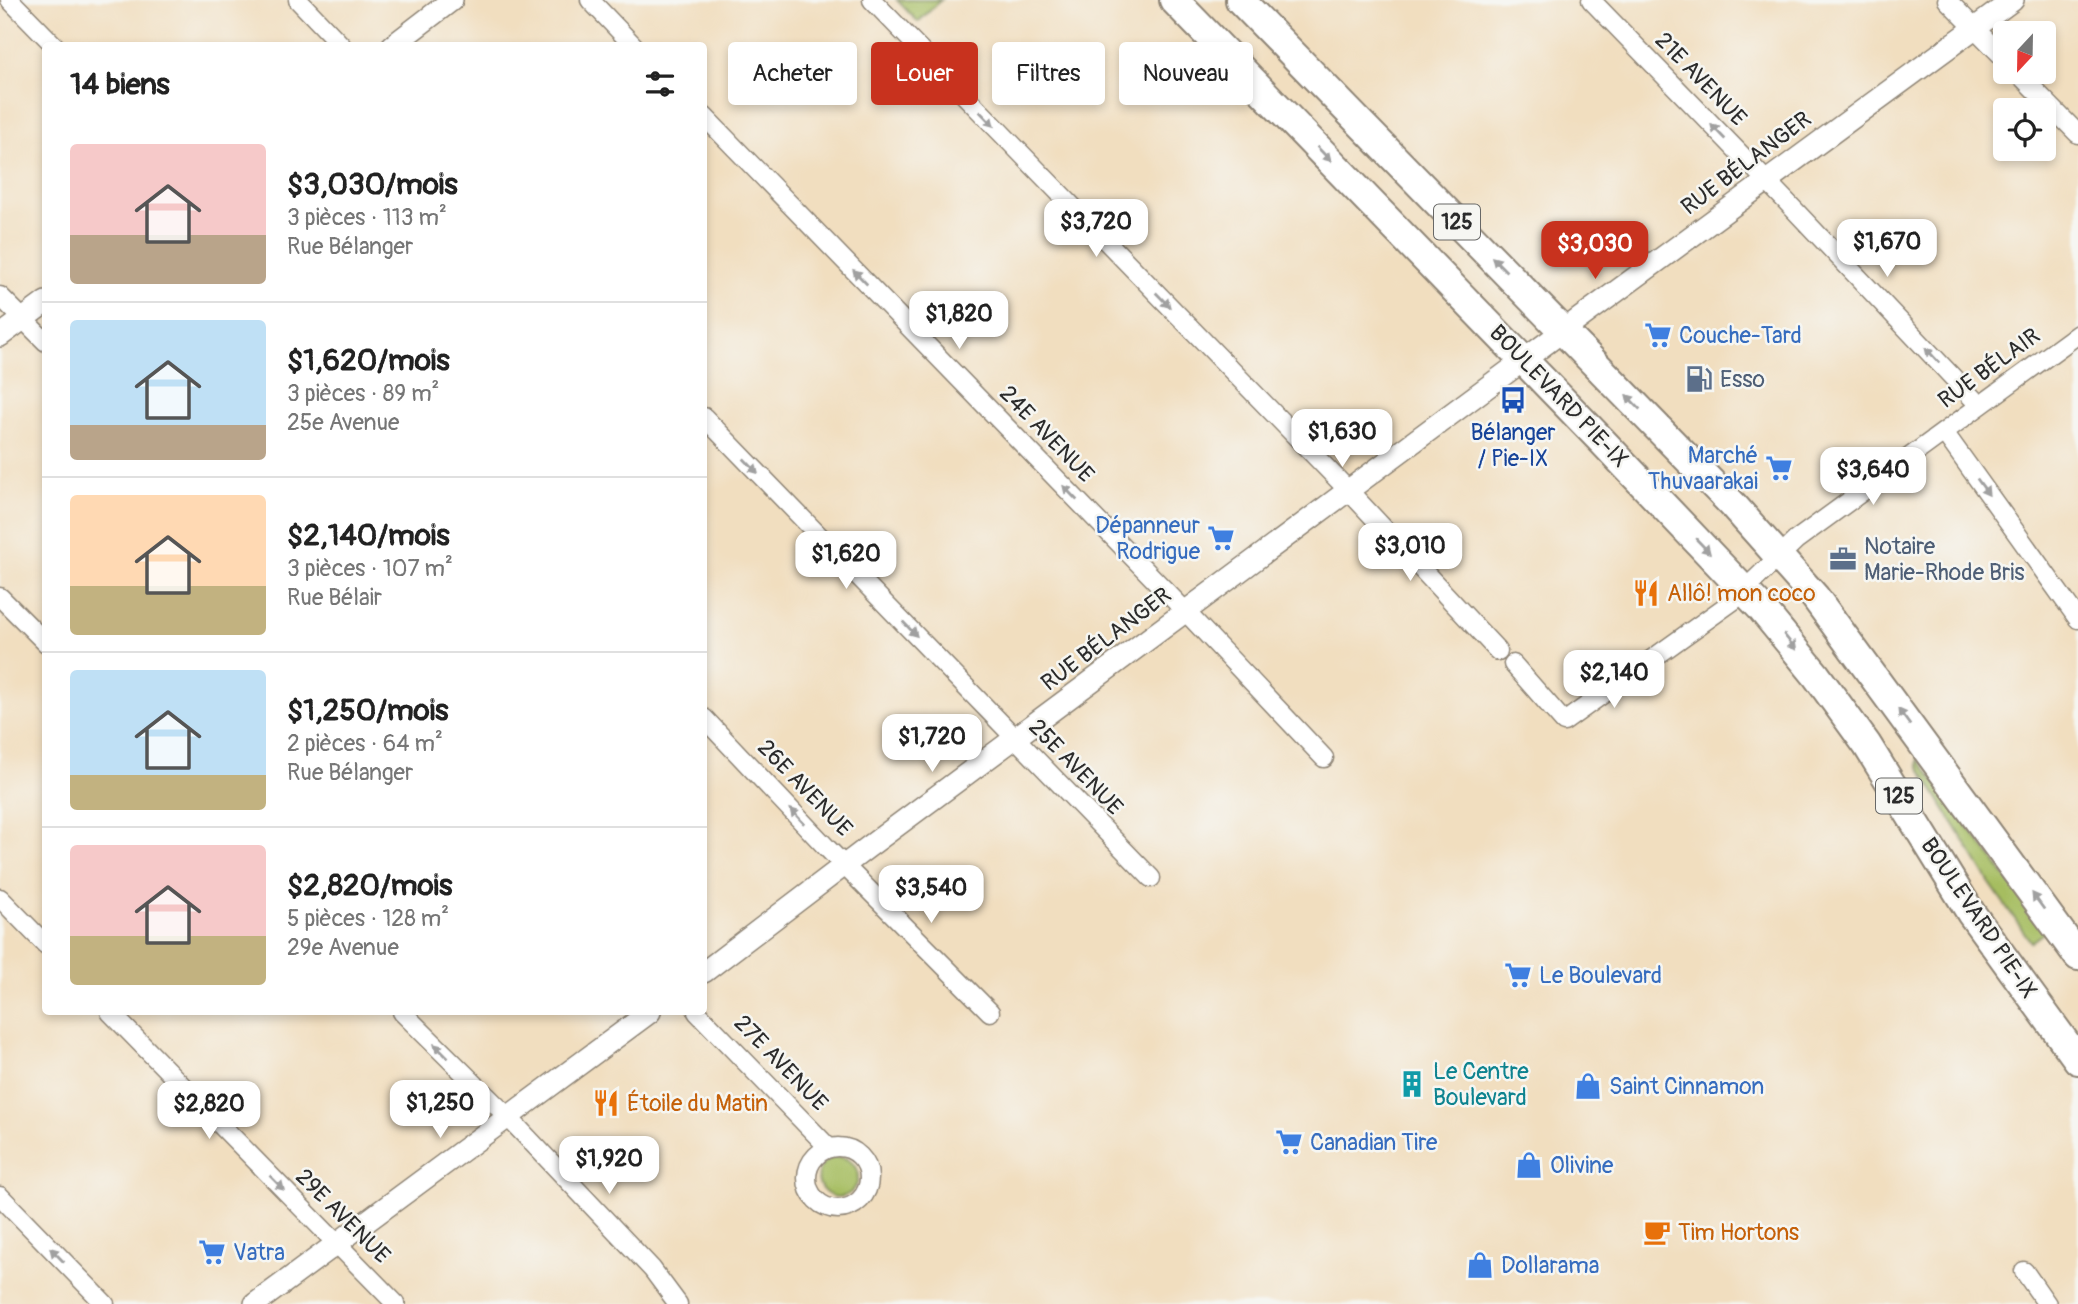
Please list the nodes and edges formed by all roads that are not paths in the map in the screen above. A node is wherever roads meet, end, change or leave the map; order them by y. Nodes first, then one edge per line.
1 (10, 0) edge
2 (298, 0) edge
3 (452, 0) edge
4 (590, 0) edge
5 (872, 0) edge
6 (1174, 0) edge
7 (1240, 0) edge
8 (1591, 0) edge
9 (1947, 0) edge
10 (2013, 0) edge
11 (1975, 28) junction
12 (51, 42) edge
13 (338, 42) edge
14 (397, 42) edge
15 (630, 42) edge
16 (1993, 47) edge
17 (2029, 84) edge
18 (707, 120) edge
19 (2078, 134) edge
20 (1766, 181) junction
21 (0, 296) edge
22 (42, 305) edge
23 (23, 319) junction
24 (1564, 330) junction
25 (2078, 334) edge
26 (0, 336) edge
27 (42, 338) edge
28 (1524, 360) junction
29 (1979, 405) junction
30 (707, 420) edge
31 (1944, 432) junction
32 (1348, 490) junction
33 (1780, 555) junction
34 (1745, 590) junction
35 (0, 597) edge
36 (1186, 612) junction
37 (2078, 619) edge
38 (42, 639) edge
39 (1498, 651) dead end
40 (1513, 664) dead end
41 (707, 721) edge
42 (1015, 739) junction
43 (1324, 758) dead end
44 (845, 865) junction
45 (1151, 878) dead end
46 (0, 898) edge
47 (42, 941) edge
48 (2078, 956) edge
49 (707, 970) edge
50 (990, 1012) dead end
51 (113, 1015) edge
52 (405, 1015) edge
53 (646, 1015) edge
54 (700, 1015) edge
55 (2078, 1060) edge
56 (507, 1116) junction
57 (829, 1148) dead end
58 (0, 1196) edge
59 (337, 1243) junction
60 (2024, 1271) dead end
61 (105, 1304) edge
62 (255, 1304) edge
63 (396, 1304) edge
64 (678, 1304) edge
65 (2048, 1304) edge

1 - 12 street
2 - 13 street
3 - 14 street
4 - 15 street
5 -> 32 street
6 -> 28 main road, BOULEVARD PIE-IX / 125
24 -> 7 main road, 125
20 -> 8 street, 21E AVENUE
9 - 11 street
10 - 11 street, RUE BÉLANGER
11 - 16 street
11 - 20 street, RUE BÉLANGER
17 - 19 street
36 -> 18 street, 24E AVENUE
20 - 24 street, RUE BÉLANGER
29 -> 20 street, 21E AVENUE
21 - 23 street
22 - 23 street
23 - 26 street
23 - 27 street
24 - 28 street, RUE BÉLANGER
33 -> 24 main road, 125
25 - 29 street, RUE BÉLAIR
28 - 32 street, RUE BÉLANGER
28 -> 34 main road, BOULEVARD PIE-IX / 125
29 - 31 street, RUE BÉLAIR
30 -> 42 street, 25E AVENUE
31 - 33 street, RUE BÉLAIR
31 -> 37 street
32 - 36 street, RUE BÉLANGER
32 - 39 street
33 - 34 street, RUE BÉLAIR
48 -> 33 main road, 125
34 - 40 street, RUE BÉLAIR
34 -> 55 main road, BOULEVARD PIE-IX / 125
35 - 38 street
36 - 42 street, RUE BÉLANGER
36 - 43 street, 24E AVENUE
44 -> 41 street, 26E AVENUE
42 - 44 street, RUE BÉLANGER
42 - 45 street, 25E AVENUE
44 - 49 street, RUE BÉLANGER
44 - 50 street, 26E AVENUE
46 - 47 street
51 -> 59 street, 29E AVENUE
56 -> 52 street
53 - 56 street
54 - 57 street, 27E AVENUE
56 - 59 street
56 - 64 street
61 -> 58 street
59 - 62 street
59 - 63 street, 29E AVENUE
60 - 65 street

